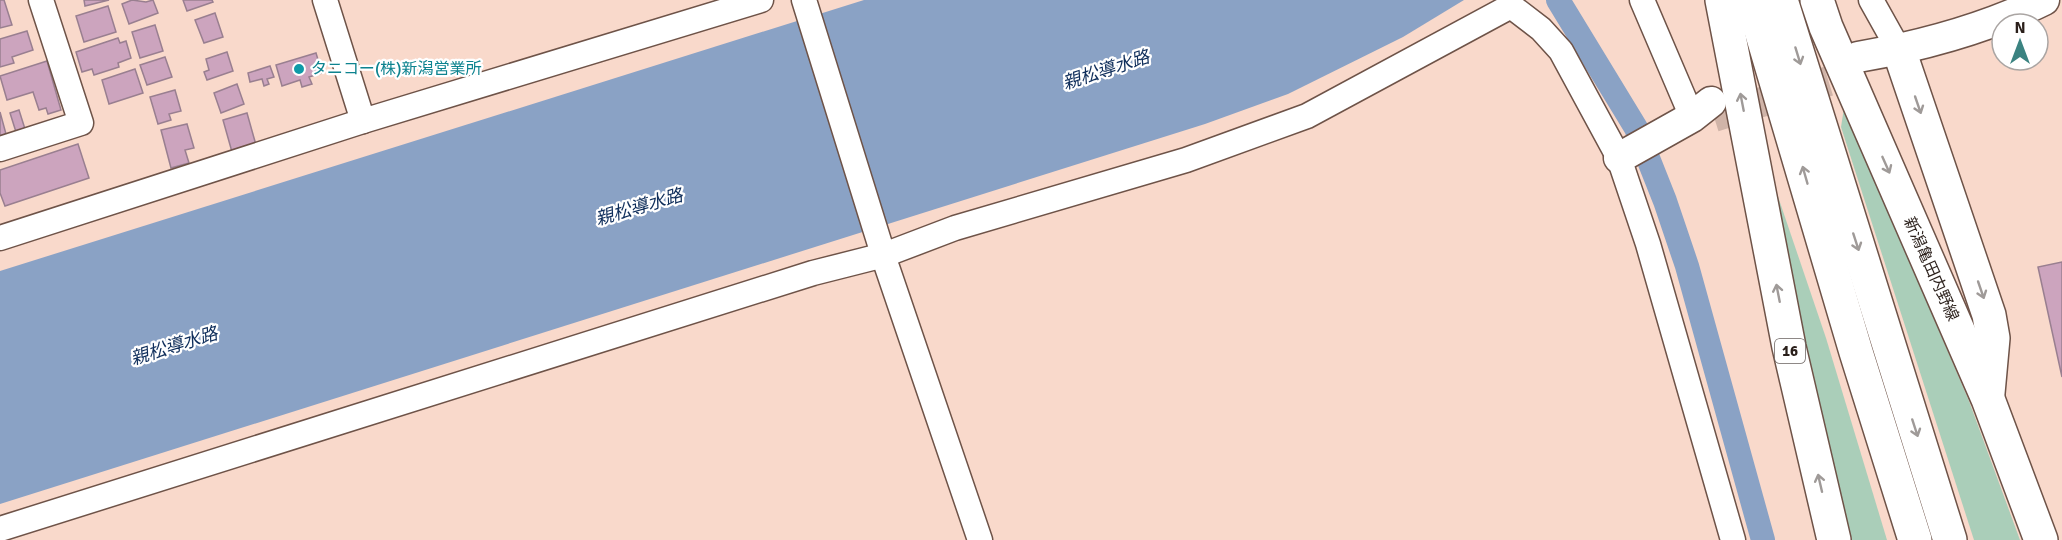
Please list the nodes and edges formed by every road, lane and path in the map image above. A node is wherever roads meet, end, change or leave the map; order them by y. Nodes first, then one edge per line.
1 (41, 0) edge
2 (325, 0) edge
3 (761, 0) edge
4 (1641, 0) edge
5 (1722, 0) edge
6 (1752, 0) edge
7 (1781, 0) edge
8 (1817, 0) edge
9 (1871, 0) edge
10 (2044, 0) edge
11 (805, 3) edge
12 (1899, 50) junction
13 (1861, 64) tunnel mouth
14 (1706, 112) joint
15 (363, 121) junction
16 (0, 148) edge
17 (1623, 156) junction
18 (0, 238) edge
19 (882, 248) junction
20 (1993, 413) junction
21 (0, 529) edge
22 (980, 540) edge
23 (1733, 540) edge
24 (1834, 540) edge
25 (1915, 540) edge
26 (1950, 540) edge
27 (2024, 540) edge
28 (2041, 540) edge
29 (2055, 540) edge

1 - 16 street
2 - 15 street
3 - 15 street
4 - 14 street
24 -> 5 main road, 16
25 -> 6 main road
7 -> 26 main road
8 -> 20 main road, 新潟亀田内野線
9 - 12 street
10 - 12 street
11 - 19 street
12 - 13 street
12 -> 20 main road
14 - 17 street
15 - 18 street
17 - 19 street
17 - 23 street
19 - 21 street
19 - 22 street
20 - 27 main road
20 - 28 main road, 新潟亀田内野線
20 - 29 main road

